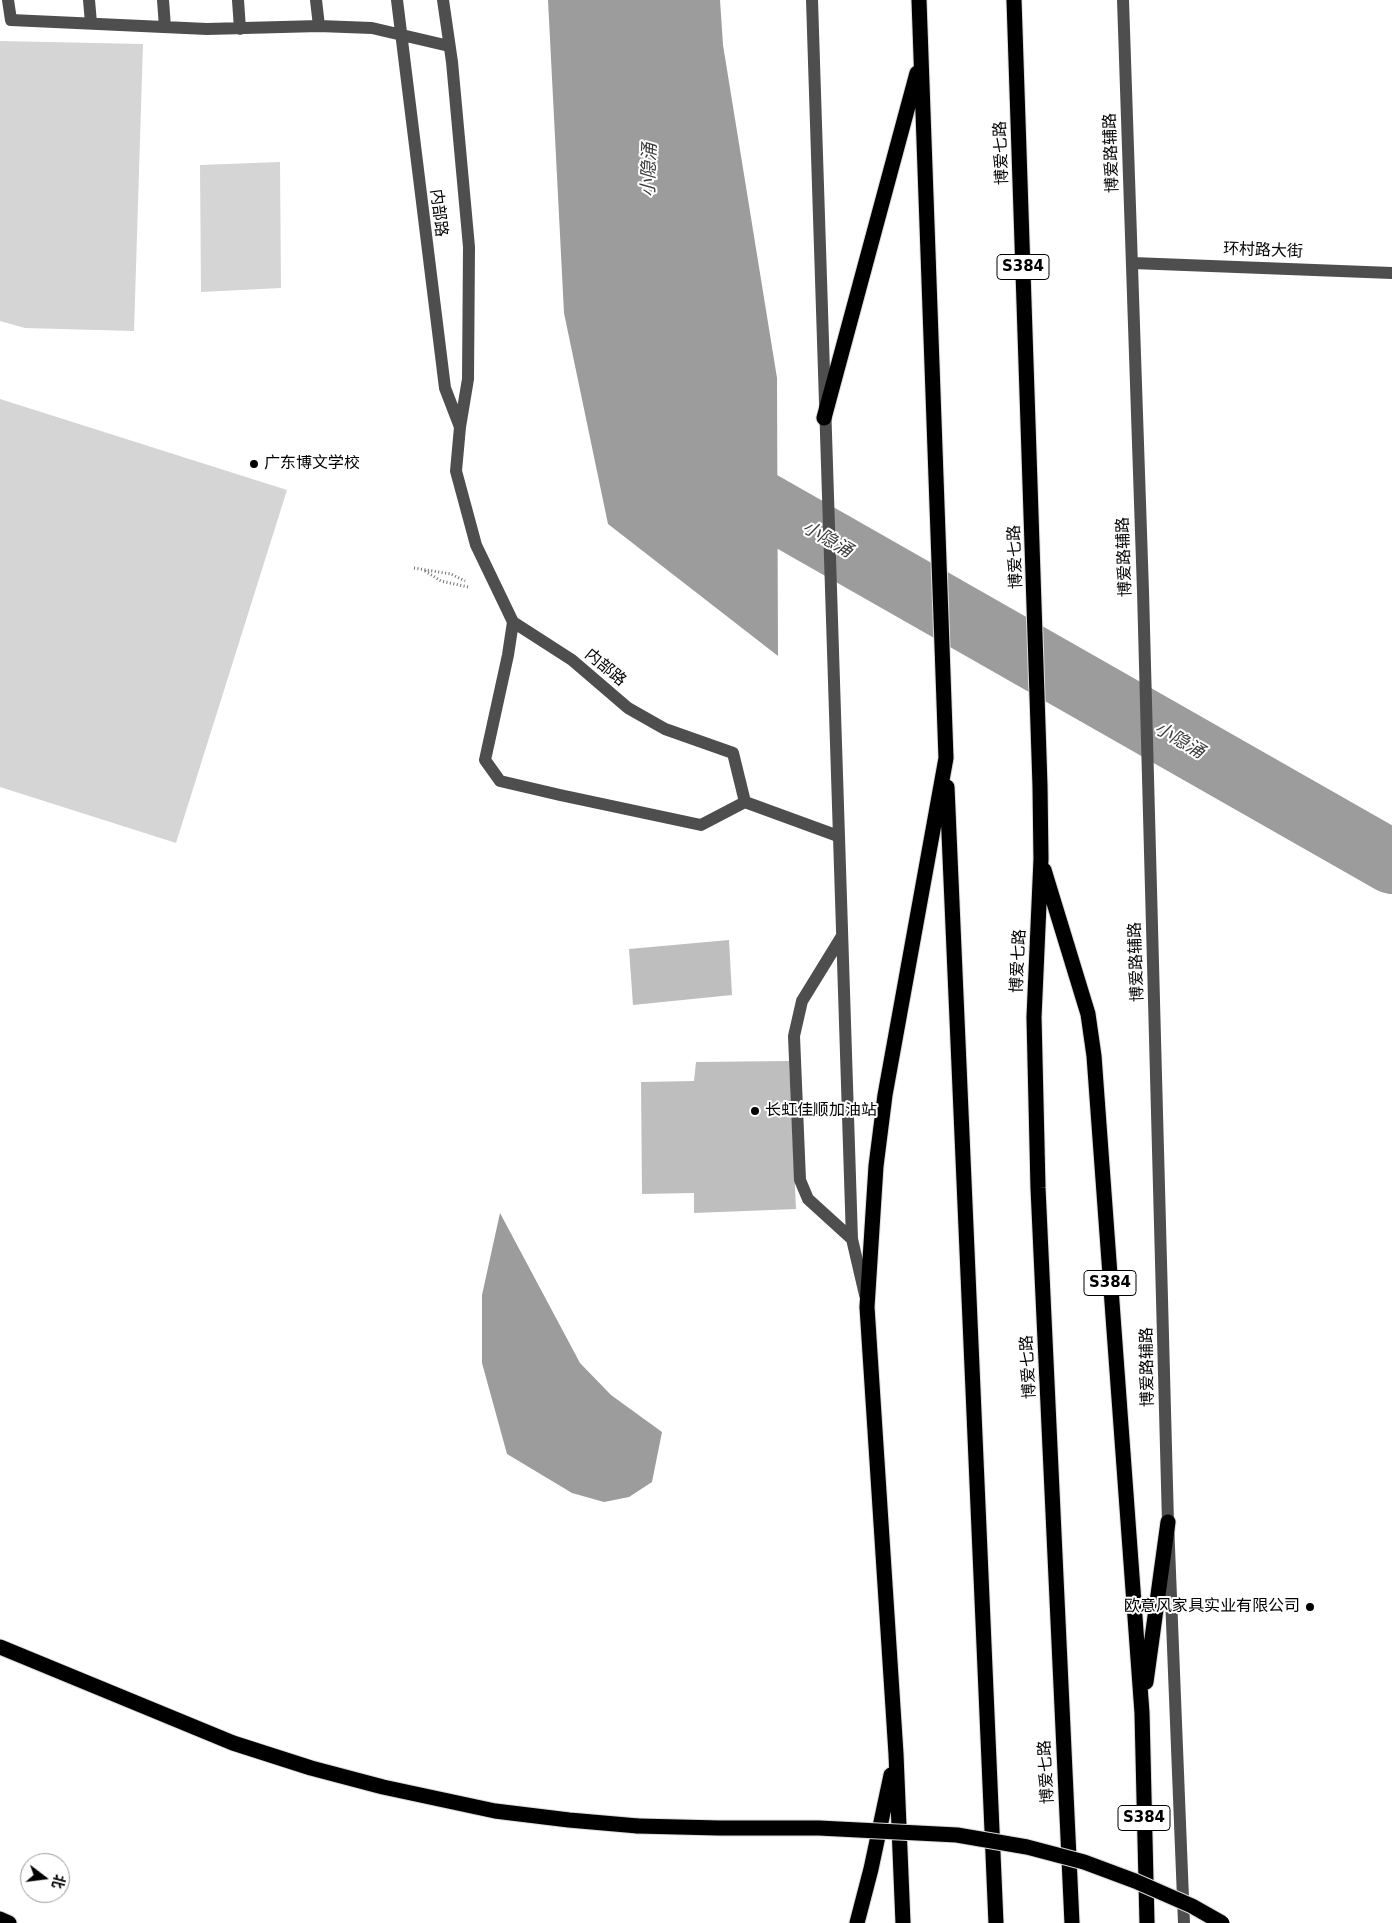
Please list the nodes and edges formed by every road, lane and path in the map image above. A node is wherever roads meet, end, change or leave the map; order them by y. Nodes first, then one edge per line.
1 (8, 0) edge
2 (89, 0) edge
3 (163, 0) edge
4 (238, 0) edge
5 (316, 0) edge
6 (397, 0) edge
7 (443, 0) edge
8 (812, 0) edge
9 (919, 0) edge
10 (1014, 0) edge
11 (1123, 0) edge
12 (91, 23) junction
13 (318, 26) junction
14 (165, 27) junction
15 (240, 29) junction
16 (400, 33) junction
17 (449, 46) junction
18 (921, 57) junction
19 (1133, 263) junction
20 (1392, 273) edge
21 (824, 418) junction
22 (460, 427) junction
23 (414, 568) dead end
24 (423, 570) junction
25 (483, 590) junction
26 (502, 599) junction
27 (513, 622) junction
28 (946, 758) junction
29 (745, 802) junction
30 (838, 836) junction
31 (1041, 859) junction
32 (842, 936) junction
33 (852, 1240) junction
34 (867, 1307) junction
35 (1168, 1522) junction
36 (0, 1647) edge
37 (1142, 1713) junction
38 (896, 1754) junction
39 (0, 1919) edge
40 (9, 1923) edge
41 (857, 1923) edge
42 (903, 1923) edge
43 (996, 1923) edge
44 (1072, 1923) edge
45 (1147, 1923) edge
46 (1184, 1923) edge
47 (1222, 1923) edge

1 - 12 street
2 - 12 street
3 - 14 street
4 - 15 street
5 - 13 street
6 - 16 street, 内部路
7 - 17 street, 内部路
8 - 21 street
9 - 18 highway
10 - 31 highway, 博爱七路 / S384
11 - 19 street, 博爱路辅路
12 - 14 street
13 - 15 street
13 - 16 street
14 - 15 street
16 - 17 street
16 - 22 street, 内部路
17 - 22 street, 内部路
18 - 21 highway
18 - 28 highway
19 - 20 street, 环村路大街
19 - 35 street, 博爱路辅路
21 - 30 street
22 - 26 street, 内部路
23 - 24 path
24 - 25 path
24 - 25 path
25 - 26 path
26 - 27 street, 内部路
27 - 29 street, 内部路
27 - 29 street
28 - 34 highway
28 - 43 highway
29 - 30 street
30 - 32 street
31 - 37 highway, S384
31 - 44 highway, 博爱七路
32 - 33 street
32 - 33 street
33 - 34 street
34 - 38 highway
35 - 37 highway
35 - 46 street, 博爱路辅路
36 - 47 highway, bridge
37 - 45 highway, S384
38 - 41 highway
38 - 42 highway
39 - 40 highway

